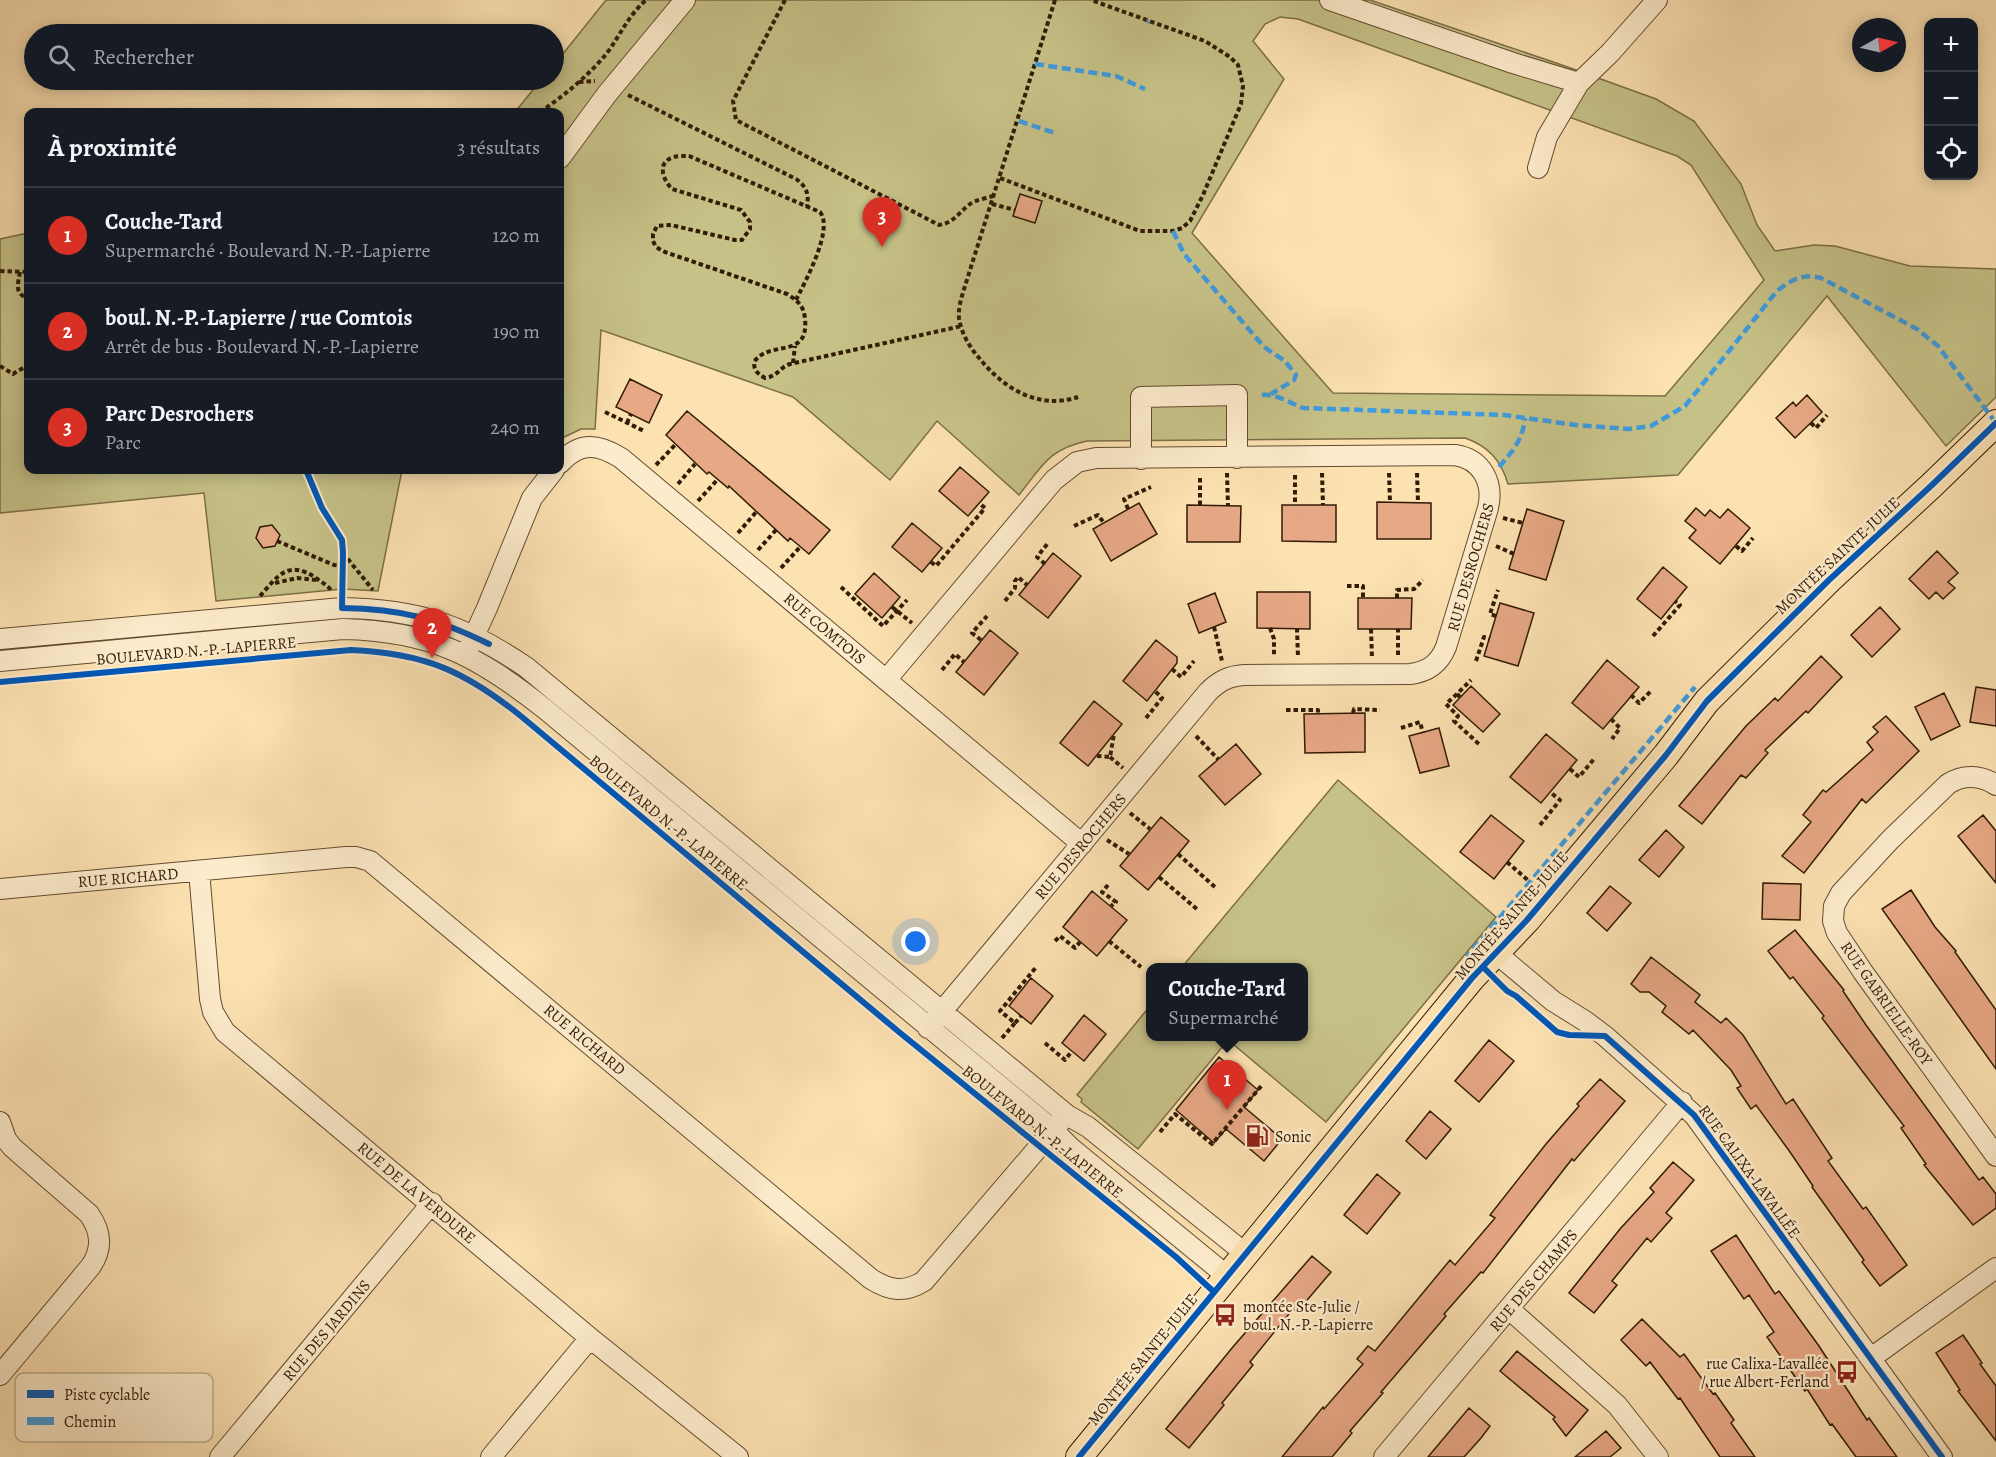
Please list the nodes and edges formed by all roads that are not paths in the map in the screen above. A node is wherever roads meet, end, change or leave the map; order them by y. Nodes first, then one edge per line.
1 (685, 0) edge
2 (1330, 0) edge
3 (1657, 0) edge
4 (1579, 83) junction
5 (564, 153) edge
6 (1538, 168) dead end
7 (1996, 423) edge
8 (1238, 458) junction
9 (564, 459) edge
10 (1141, 459) junction
11 (551, 474) edge
12 (474, 637) junction
13 (0, 639) edge
14 (465, 655) junction
15 (0, 661) edge
16 (886, 680) junction
17 (1996, 785) edge
18 (1082, 844) junction
19 (199, 871) junction
20 (0, 888) edge
21 (1496, 953) junction
22 (942, 1012) junction
23 (928, 1028) junction
24 (1682, 1102) junction
25 (1067, 1114) junction
26 (0, 1122) edge
27 (1053, 1130) junction
28 (1996, 1156) edge
29 (432, 1203) junction
30 (1246, 1254) junction
31 (1996, 1268) edge
32 (1227, 1276) junction
33 (1509, 1309) junction
34 (591, 1338) junction
35 (1871, 1358) junction
36 (0, 1375) edge
37 (220, 1457) edge
38 (491, 1457) edge
39 (738, 1457) edge
40 (1079, 1457) edge
41 (1384, 1457) edge
42 (1658, 1457) edge
43 (1942, 1457) edge

1 - 5 street
2 - 4 street
3 - 4 street
4 - 6 street
7 - 21 main road, MONTÉE SAINTE-JULIE
8 - 10 street, RUE DESROCHERS
8 - 10 street
8 - 18 street, RUE DESROCHERS
9 - 16 street, RUE COMTOIS
10 - 16 street, RUE DESROCHERS
11 - 12 street
12 - 13 street, BOULEVARD N.-P.-LAPIERRE
12 - 14 street
12 - 22 street, BOULEVARD N.-P.-LAPIERRE
14 - 15 street, BOULEVARD N.-P.-LAPIERRE
14 - 23 street, BOULEVARD N.-P.-LAPIERRE
16 - 18 street, RUE COMTOIS
17 - 28 street, RUE GABRIELLE-ROY
18 - 22 street, RUE DESROCHERS
19 - 20 street, RUE RICHARD
19 - 27 street, RUE RICHARD
19 - 29 street, RUE DE LA VERDURE
21 - 24 street, RUE CALIXA-LAVALLÉE
21 - 30 main road, MONTÉE SAINTE-JULIE
22 - 23 street, RUE DESROCHERS
22 - 25 street, BOULEVARD N.-P.-LAPIERRE
23 - 27 street, BOULEVARD N.-P.-LAPIERRE
24 - 33 street, RUE DES CHAMPS
24 - 35 street, RUE CALIXA-LAVALLÉE
25 - 27 street, RUE RICHARD
25 - 30 street, BOULEVARD N.-P.-LAPIERRE
26 - 36 street
27 - 32 street, BOULEVARD N.-P.-LAPIERRE
29 - 34 street, RUE DE LA VERDURE
29 - 37 street, RUE DES JARDINS
30 - 32 main road, MONTÉE SAINTE-JULIE
31 - 35 street
32 - 40 main road, MONTÉE SAINTE-JULIE
33 - 41 street, RUE DES CHAMPS
33 - 42 street
34 - 38 street
34 - 39 street, RUE DE LA VERDURE
35 - 43 street, RUE CALIXA-LAVALLÉE

